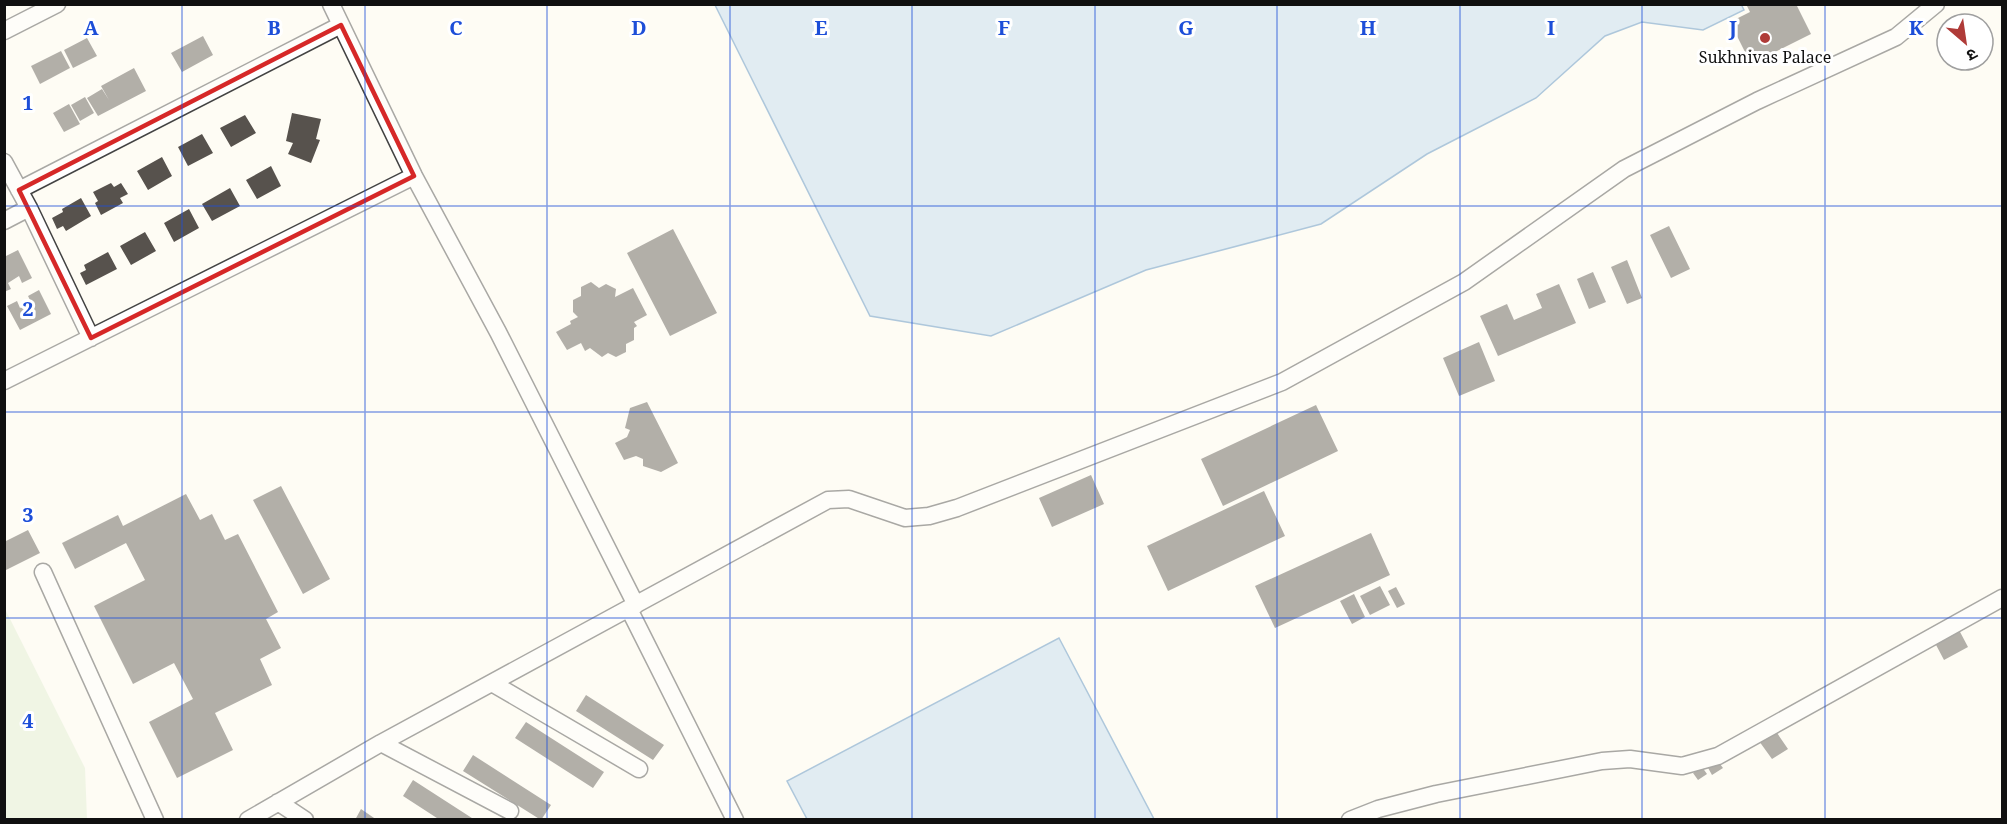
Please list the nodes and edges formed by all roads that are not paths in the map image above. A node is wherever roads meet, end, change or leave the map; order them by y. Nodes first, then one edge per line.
1 (57, 4) edge
2 (331, 4) edge
3 (1936, 4) edge
4 (341, 25) junction
5 (4, 31) edge
6 (4, 162) edge
7 (414, 176) junction
8 (19, 190) junction
9 (29, 208) junction
10 (4, 221) edge
11 (91, 338) junction
12 (4, 381) edge
13 (43, 572) dead end
14 (2002, 598) edge
15 (632, 607) junction
16 (492, 683) junction
17 (381, 743) junction
18 (639, 769) dead end
19 (278, 802) junction
20 (510, 811) dead end
21 (155, 819) edge
22 (248, 819) edge
23 (305, 819) edge
24 (735, 819) edge
25 (1350, 819) edge

1 - 5 street
2 - 4 street
3 - 15 street
4 - 7 street
4 - 8 street
6 - 8 street
7 - 11 street
7 - 15 street
8 - 9 street
9 - 10 street
9 - 11 street
11 - 12 street
13 - 21 street
14 - 25 street
15 - 16 street
15 - 24 street
16 - 17 street
16 - 18 street
17 - 19 street
17 - 20 street
19 - 22 street
19 - 23 street

